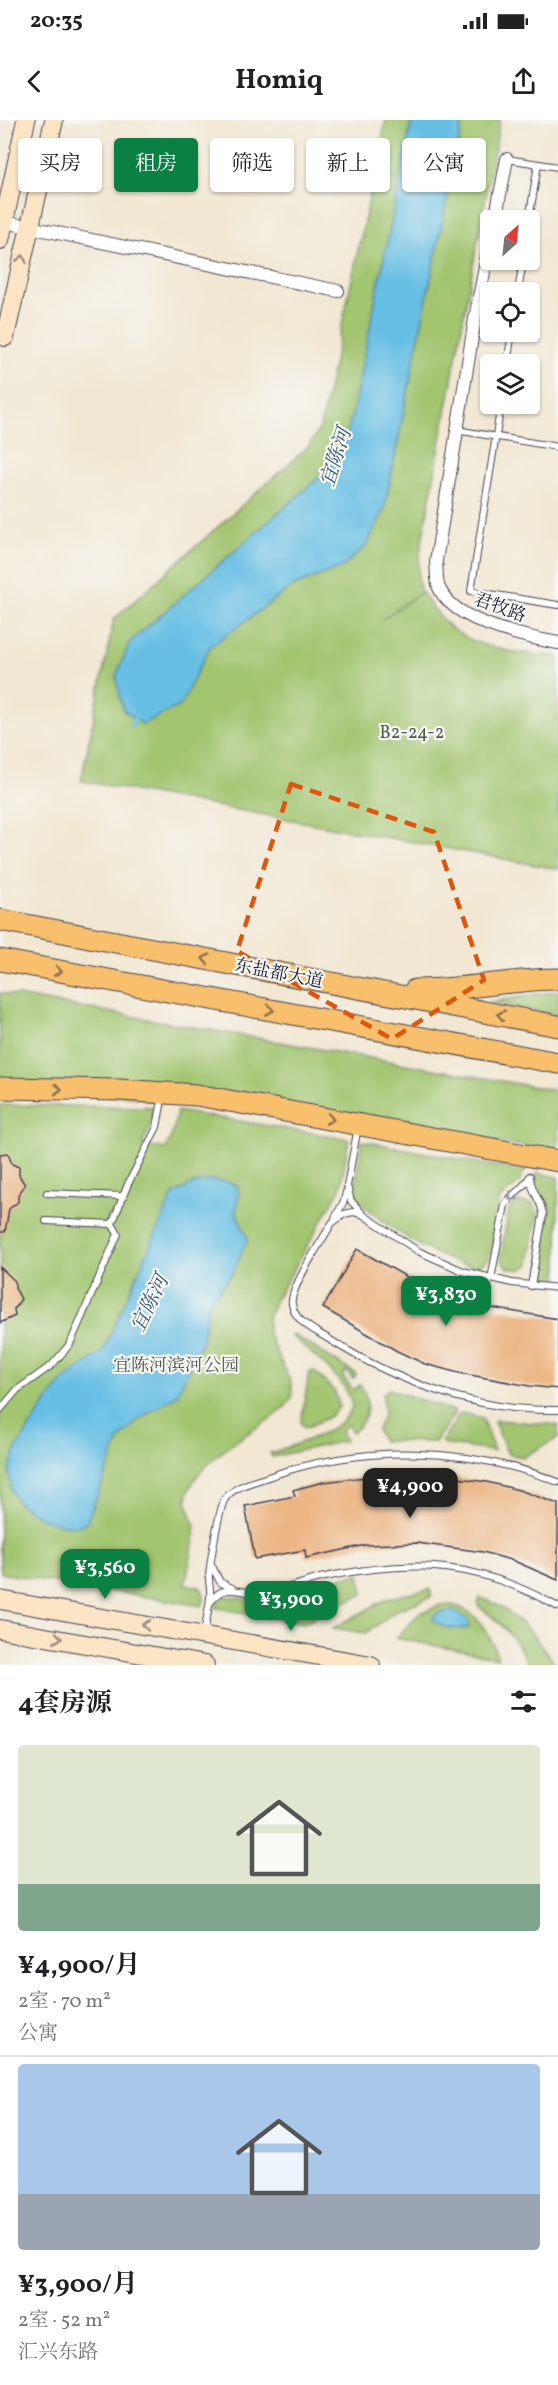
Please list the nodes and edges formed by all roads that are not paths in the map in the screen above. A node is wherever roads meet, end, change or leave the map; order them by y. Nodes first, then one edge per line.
1 (26, 120) edge
2 (54, 120) edge
3 (507, 159) joint
4 (538, 164) junction
5 (558, 167) edge
6 (497, 210) edge
7 (531, 210) edge
8 (29, 227) junction
9 (1, 228) edge
10 (485, 270) edge
11 (338, 291) dead end
12 (5, 337) dead end
13 (499, 414) edge
14 (456, 430) junction
15 (495, 437) junction
16 (558, 447) edge
17 (558, 605) edge
18 (558, 643) edge
19 (0, 920) edge
20 (0, 960) edge
21 (558, 979) edge
22 (358, 988) junction
23 (558, 1026) edge
24 (558, 1063) edge
25 (0, 1088) edge
26 (163, 1092) junction
27 (358, 1124) junction
28 (558, 1161) edge
29 (531, 1166) junction
30 (347, 1186) junction
31 (47, 1193) dead end
32 (123, 1196) junction
33 (367, 1217) junction
34 (46, 1221) dead end
35 (332, 1223) junction
36 (112, 1224) junction
37 (491, 1279) junction
38 (531, 1286) junction
39 (558, 1288) edge
40 (0, 1410) edge
41 (558, 1410) edge
42 (558, 1482) edge
43 (211, 1562) junction
44 (235, 1589) junction
45 (0, 1600) edge
46 (209, 1607) junction
47 (558, 1607) edge
48 (0, 1629) edge
49 (204, 1635) junction
50 (205, 1665) edge
51 (371, 1665) edge

1 - 9 main road
2 - 8 main road
3 - 4 lane
3 - 6 street
4 - 5 lane
4 - 7 lane
8 - 9 street
8 - 11 street
12 -> 8 main road
10 - 14 street
13 - 15 lane
14 - 15 lane
14 - 18 street, 君牧路
15 - 16 lane
15 - 17 lane
22 -> 19 highway, 东盐都大道
20 -> 24 highway, 东盐都大道
21 - 22 highway
23 -> 22 highway, 东盐都大道
25 -> 26 highway
26 -> 27 highway
26 - 32 lane
27 - 29 highway
27 - 30 lane
28 - 29 highway
29 -> 37 lane
29 - 38 lane
30 - 33 lane
30 - 35 lane
31 - 32 lane
32 - 36 lane
33 - 35 lane
33 - 37 lane
34 - 36 lane
35 - 41 lane
36 - 40 lane
37 - 38 lane
38 - 39 lane
42 - 43 lane
43 - 44 lane
43 - 46 lane
44 - 46 lane
44 - 47 lane
49 -> 45 main road
46 - 49 lane
48 -> 50 main road
49 - 51 main road

